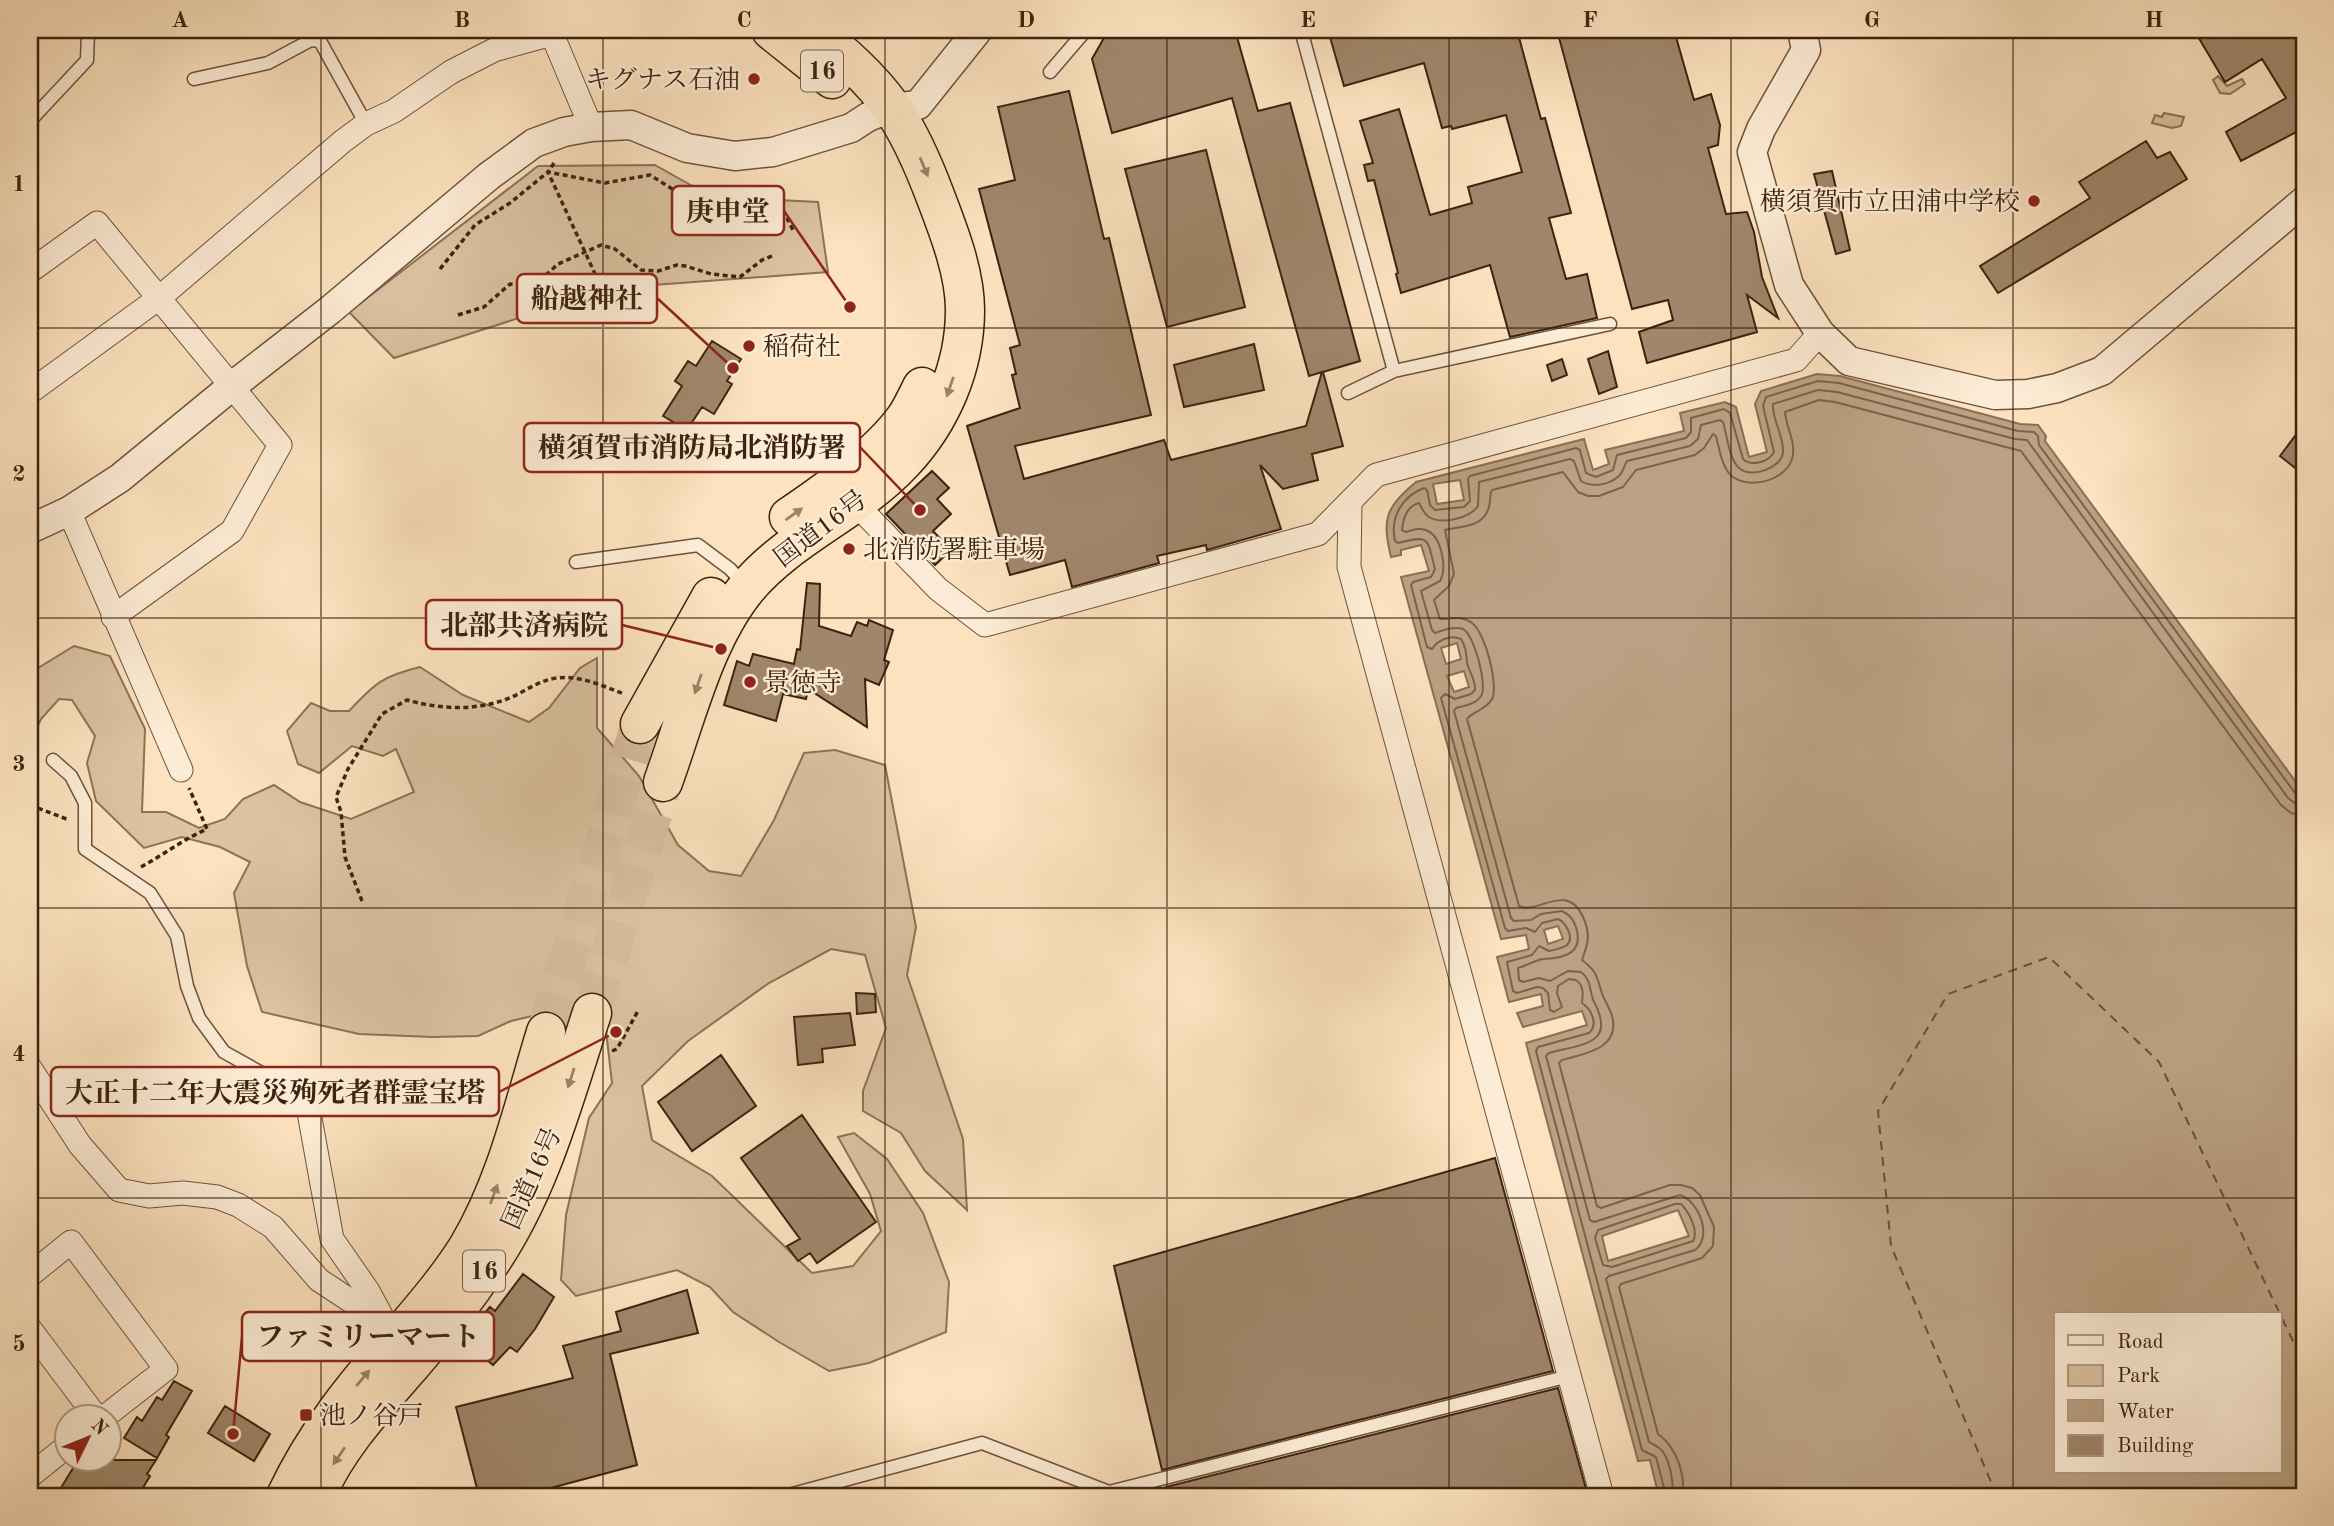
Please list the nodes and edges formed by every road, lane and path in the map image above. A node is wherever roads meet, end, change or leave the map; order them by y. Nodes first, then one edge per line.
1 (88, 30) edge
2 (771, 30) edge
3 (813, 30) edge
4 (978, 30) edge
5 (1086, 30) edge
6 (1301, 30) edge
7 (1802, 30) edge
8 (1050, 72) dead end
9 (194, 79) dead end
10 (880, 112) junction
11 (30, 121) edge
12 (366, 124) junction
13 (591, 127) junction
14 (558, 155) dead end
15 (548, 172) junction
16 (2304, 201) edge
17 (793, 230) dead end
18 (586, 252) junction
19 (772, 256) dead end
20 (440, 269) dead end
21 (30, 271) edge
22 (159, 298) junction
23 (608, 308) dead end
24 (458, 315) dead end
25 (1610, 324) dead end
26 (1820, 334) junction
27 (1394, 371) junction
28 (231, 387) junction
29 (30, 392) edge
30 (1348, 393) dead end
31 (787, 430) dead end
32 (860, 441) dead end
33 (846, 494) junction
34 (1350, 502) junction
35 (69, 511) junction
36 (30, 528) edge
37 (576, 562) dead end
38 (739, 579) junction
39 (113, 617) junction
40 (633, 709) joint
41 (53, 760) dead end
42 (181, 770) joint
43 (663, 782) tunnel mouth
44 (30, 805) edge
45 (84, 827) junction
46 (123, 876) junction
47 (362, 901) dead end
48 (639, 1009) dead end
49 (592, 1013) tunnel mouth
50 (546, 1032) tunnel mouth
51 (606, 1055) dead end
52 (30, 1068) edge
53 (308, 1107) joint
54 (536, 1124) junction
55 (30, 1275) edge
56 (30, 1329) edge
57 (401, 1339) junction
58 (1569, 1376) junction
59 (86, 1404) edge
60 (121, 1404) edge
61 (52, 1458) edge
62 (30, 1476) edge
63 (286, 1496) edge
64 (316, 1496) edge
65 (785, 1496) edge
66 (1602, 1496) edge

1 - 11 lane
2 - 10 highway, 国道16号 / 16
3 - 10 highway, 国道16号 / 16
4 - 10 street
5 - 8 lane
6 - 27 lane
7 - 26 street
9 - 12 lane
10 - 13 street
10 - 33 highway, 国道16号 / 16
12 - 13 street
12 - 22 street
13 - 28 street
14 - 15 path
15 - 17 path
15 - 18 path
15 - 20 path
16 - 26 street
18 - 19 path
18 - 23 path
18 - 24 path
21 - 22 street
22 - 28 street
22 - 29 street
25 - 27 lane
26 - 34 street
27 - 30 lane
28 - 35 street
28 - 39 street
31 - 32 path
33 - 34 street
33 - 38 highway, 国道16号 / 16
34 - 58 street
35 - 36 street
35 - 39 street
37 - 38 lane
38 - 40 highway, 国道16号 / 16
38 -> 43 highway, 国道16号 / 16
39 - 42 street
40 - 47 path
41 - 45 lane
42 - 46 path
44 - 45 path
45 - 46 lane
46 - 53 lane
48 - 51 path
49 -> 54 highway, 国道16号 / 16
50 - 54 highway, 国道16号 / 16
52 - 57 street
53 - 57 street
54 - 57 highway, 国道16号 / 16
55 - 60 street
56 - 59 street
63 -> 57 highway, 国道16号 / 16
57 -> 64 highway, 国道16号 / 16
58 - 65 lane
58 - 66 street
61 - 62 street

